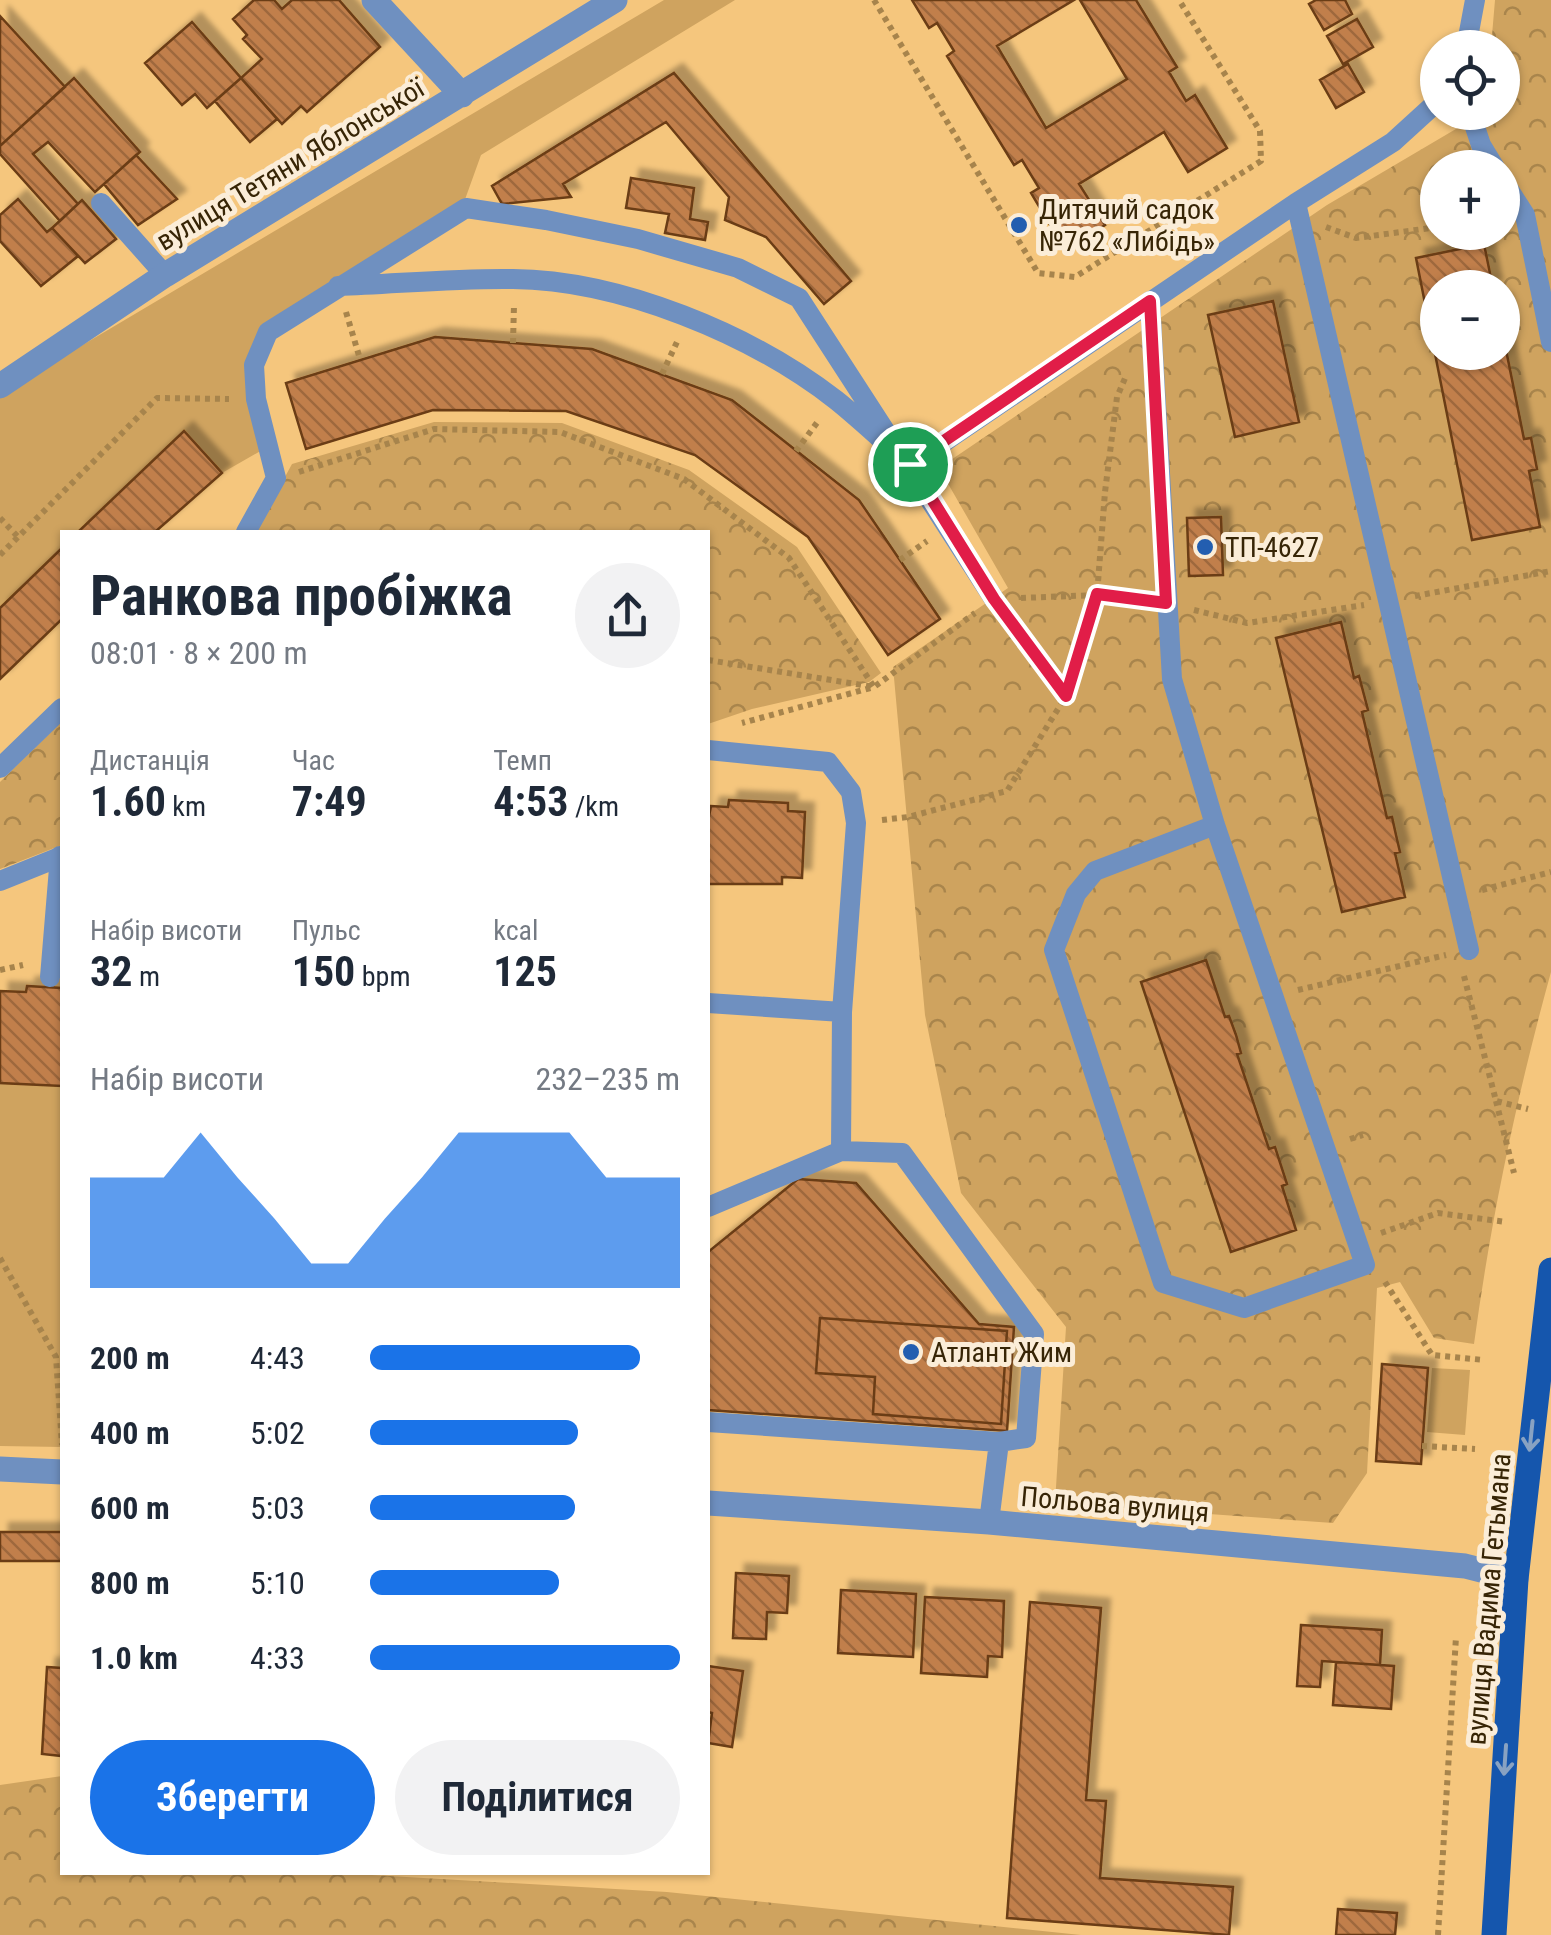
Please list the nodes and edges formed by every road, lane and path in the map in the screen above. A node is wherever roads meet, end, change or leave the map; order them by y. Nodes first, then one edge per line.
1 (374, 0) edge
2 (614, 0) edge
3 (874, 0) edge
4 (1179, 0) edge
5 (1475, 0) edge
6 (1469, 30) edge
7 (462, 95) junction
8 (1420, 117) edge
9 (101, 204) dead end
10 (1520, 208) edge
11 (1297, 210) junction
12 (1420, 229) edge
13 (165, 275) junction
14 (514, 279) junction
15 (338, 286) junction
16 (1150, 301) junction
17 (688, 318) junction
18 (1551, 342) edge
19 (513, 343) dead end
20 (360, 360) dead end
21 (1131, 364) dead end
22 (662, 374) dead end
23 (0, 386) edge
24 (256, 399) junction
25 (835, 399) junction
26 (796, 450) dead end
27 (910, 464) junction
28 (276, 478) junction
29 (0, 518) edge
30 (247, 530) edge
31 (18, 537) junction
32 (0, 555) edge
33 (1551, 571) edge
34 (1097, 594) junction
35 (994, 599) junction
36 (1386, 602) junction
37 (1166, 603) junction
38 (1212, 615) dead end
39 (710, 660) edge
40 (874, 687) junction
41 (1066, 696) junction
42 (60, 710) edge
43 (726, 728) dead end
44 (710, 750) edge
45 (0, 768) edge
46 (856, 822) junction
47 (1215, 826) junction
48 (60, 856) edge
49 (60, 867) edge
50 (1551, 872) edge
51 (0, 880) edge
52 (1456, 896) junction
53 (1463, 951) junction
54 (50, 977) dead end
55 (1274, 999) junction
56 (710, 1004) edge
57 (842, 1012) junction
58 (1496, 1101) junction
59 (1528, 1109) dead end
60 (840, 1150) junction
61 (1514, 1173) dead end
62 (710, 1207) edge
63 (1506, 1222) dead end
64 (1409, 1223) dead end
65 (0, 1258) edge
66 (1551, 1270) edge
67 (1385, 1281) dead end
68 (59, 1359) edge
69 (1484, 1360) dead end
70 (60, 1388) edge
71 (710, 1422) edge
72 (999, 1442) junction
73 (1422, 1446) dead end
74 (1475, 1450) dead end
75 (0, 1469) edge
76 (60, 1472) edge
77 (710, 1503) edge
78 (989, 1522) junction
79 (1516, 1579) junction
80 (1456, 1638) dead end
81 (1438, 1935) edge
82 (1494, 1935) edge

1 - 7 street
2 - 7 street, вулиця Тетяни Яблонської
3 - 4 path
5 - 6 lane
7 - 13 street, вулиця Тетяни Яблонської
8 - 11 lane
9 - 13 lane
10 - 18 lane
11 - 12 path
11 - 16 lane
11 - 36 lane
13 - 23 street, вулиця Тетяни Яблонської
14 - 15 lane
14 - 17 lane
14 - 19 path
15 - 20 path
15 - 24 lane
15 - 27 lane
16 - 27 lane
16 - 37 lane
17 - 22 path
17 - 25 lane
21 - 34 path
24 - 28 lane
24 - 31 path
25 - 26 path
25 - 27 lane
27 - 35 lane
28 - 30 lane
28 - 40 path
29 - 31 path
31 - 32 path
33 - 36 path
34 - 35 path
34 - 37 path
34 - 41 path
35 - 40 path
35 - 41 path
36 - 38 path
36 - 52 lane
37 - 47 lane
39 - 40 path
40 - 43 path
41 - 46 path
42 - 45 lane
44 - 46 lane
46 - 57 lane
47 - 55 lane
47 - 55 lane
48 - 51 lane
49 - 54 lane
50 - 52 path
52 - 53 lane
53 - 55 path
53 - 58 path
56 - 57 lane
57 - 60 lane
58 - 59 path
58 - 61 path
60 - 62 lane
60 - 72 lane
63 - 64 path
65 - 68 path
66 -> 79 main road, вулиця Вадима Гетьмана
67 - 69 path
68 - 70 path
71 - 72 lane
72 - 78 lane
73 - 74 path
75 - 76 street
77 - 78 street, Польова вулиця
78 - 79 street, Польова вулиця
79 -> 82 main road, вулиця Вадима Гетьмана
80 - 81 path

